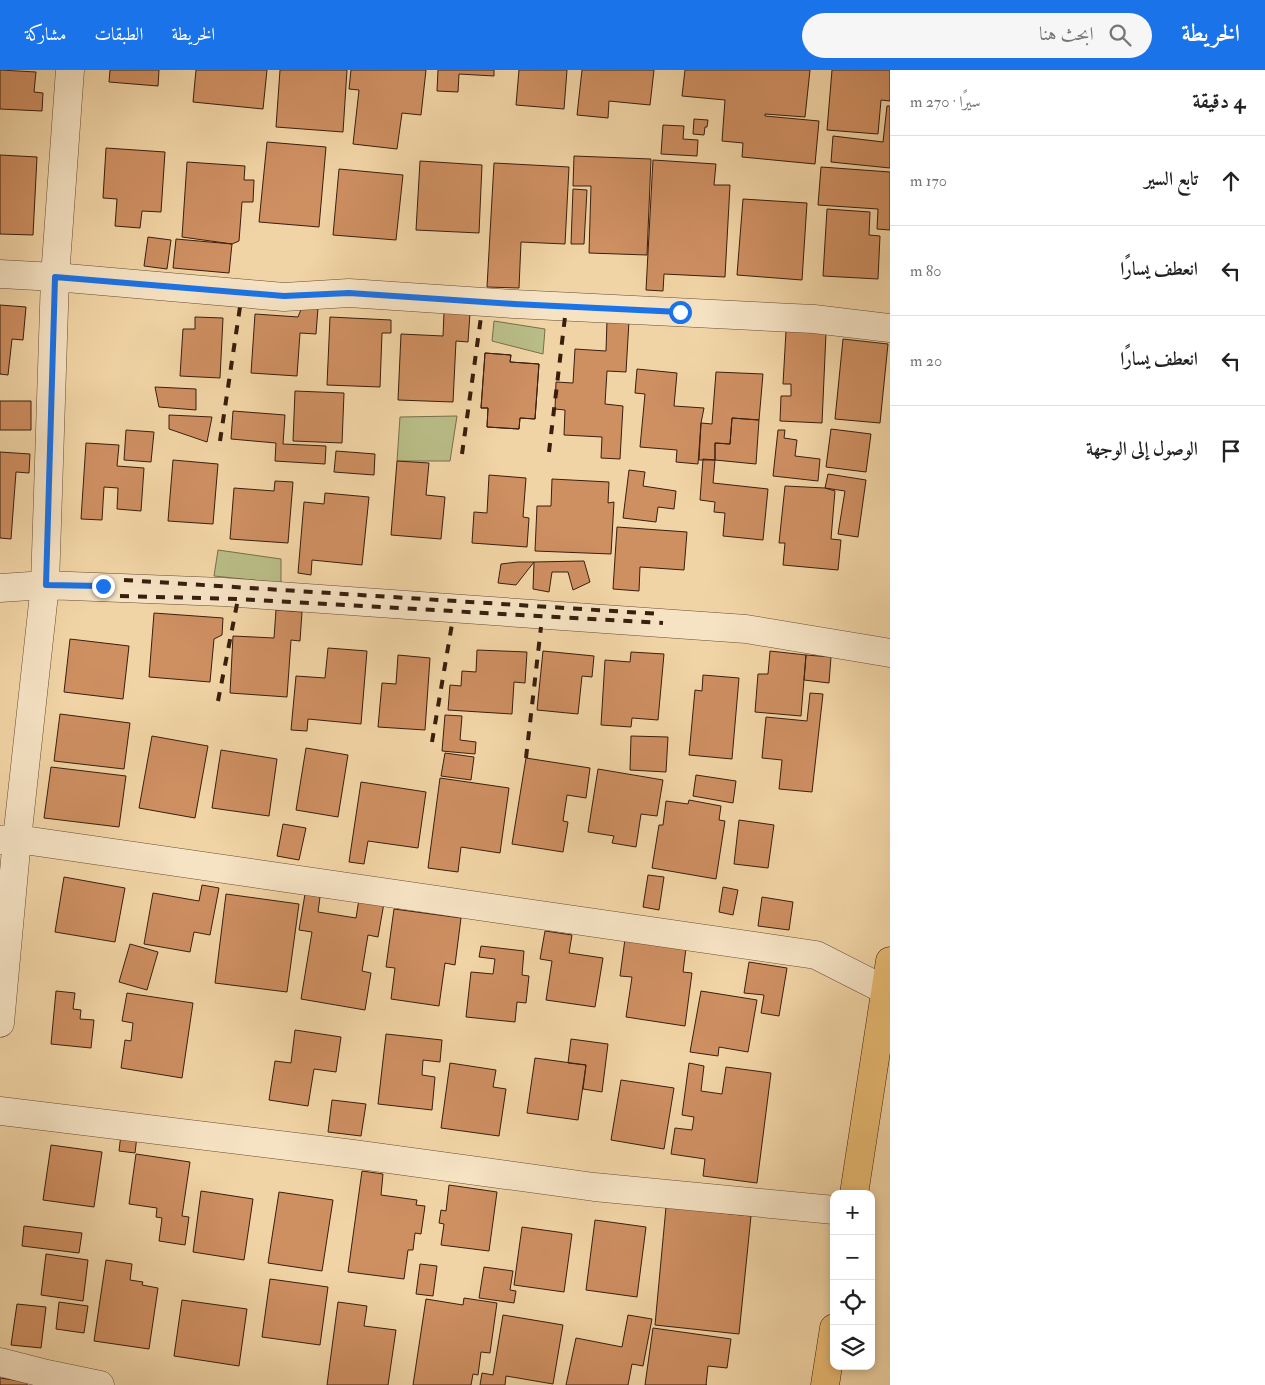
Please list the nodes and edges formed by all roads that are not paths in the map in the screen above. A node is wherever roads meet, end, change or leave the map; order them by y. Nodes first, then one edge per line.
1 (70, 70) edge
2 (0, 274) edge
3 (55, 277) junction
4 (890, 328) edge
5 (46, 585) junction
6 (0, 588) edge
7 (890, 653) edge
8 (9, 839) edge
9 (890, 961) edge
10 (885, 990) junction
11 (0, 1024) edge
12 (0, 1111) edge
13 (855, 1190) edge
14 (830, 1210) edge
15 (830, 1353) edge
16 (0, 1362) edge
17 (100, 1385) edge
18 (825, 1385) edge

1 - 3 street
2 - 3 street
3 - 4 street
3 - 5 street
5 - 6 street
5 - 7 street
5 - 8 street
8 - 10 street
8 - 11 street
9 - 10 main road
10 - 13 main road
12 - 14 street
15 - 18 main road
16 - 17 street

